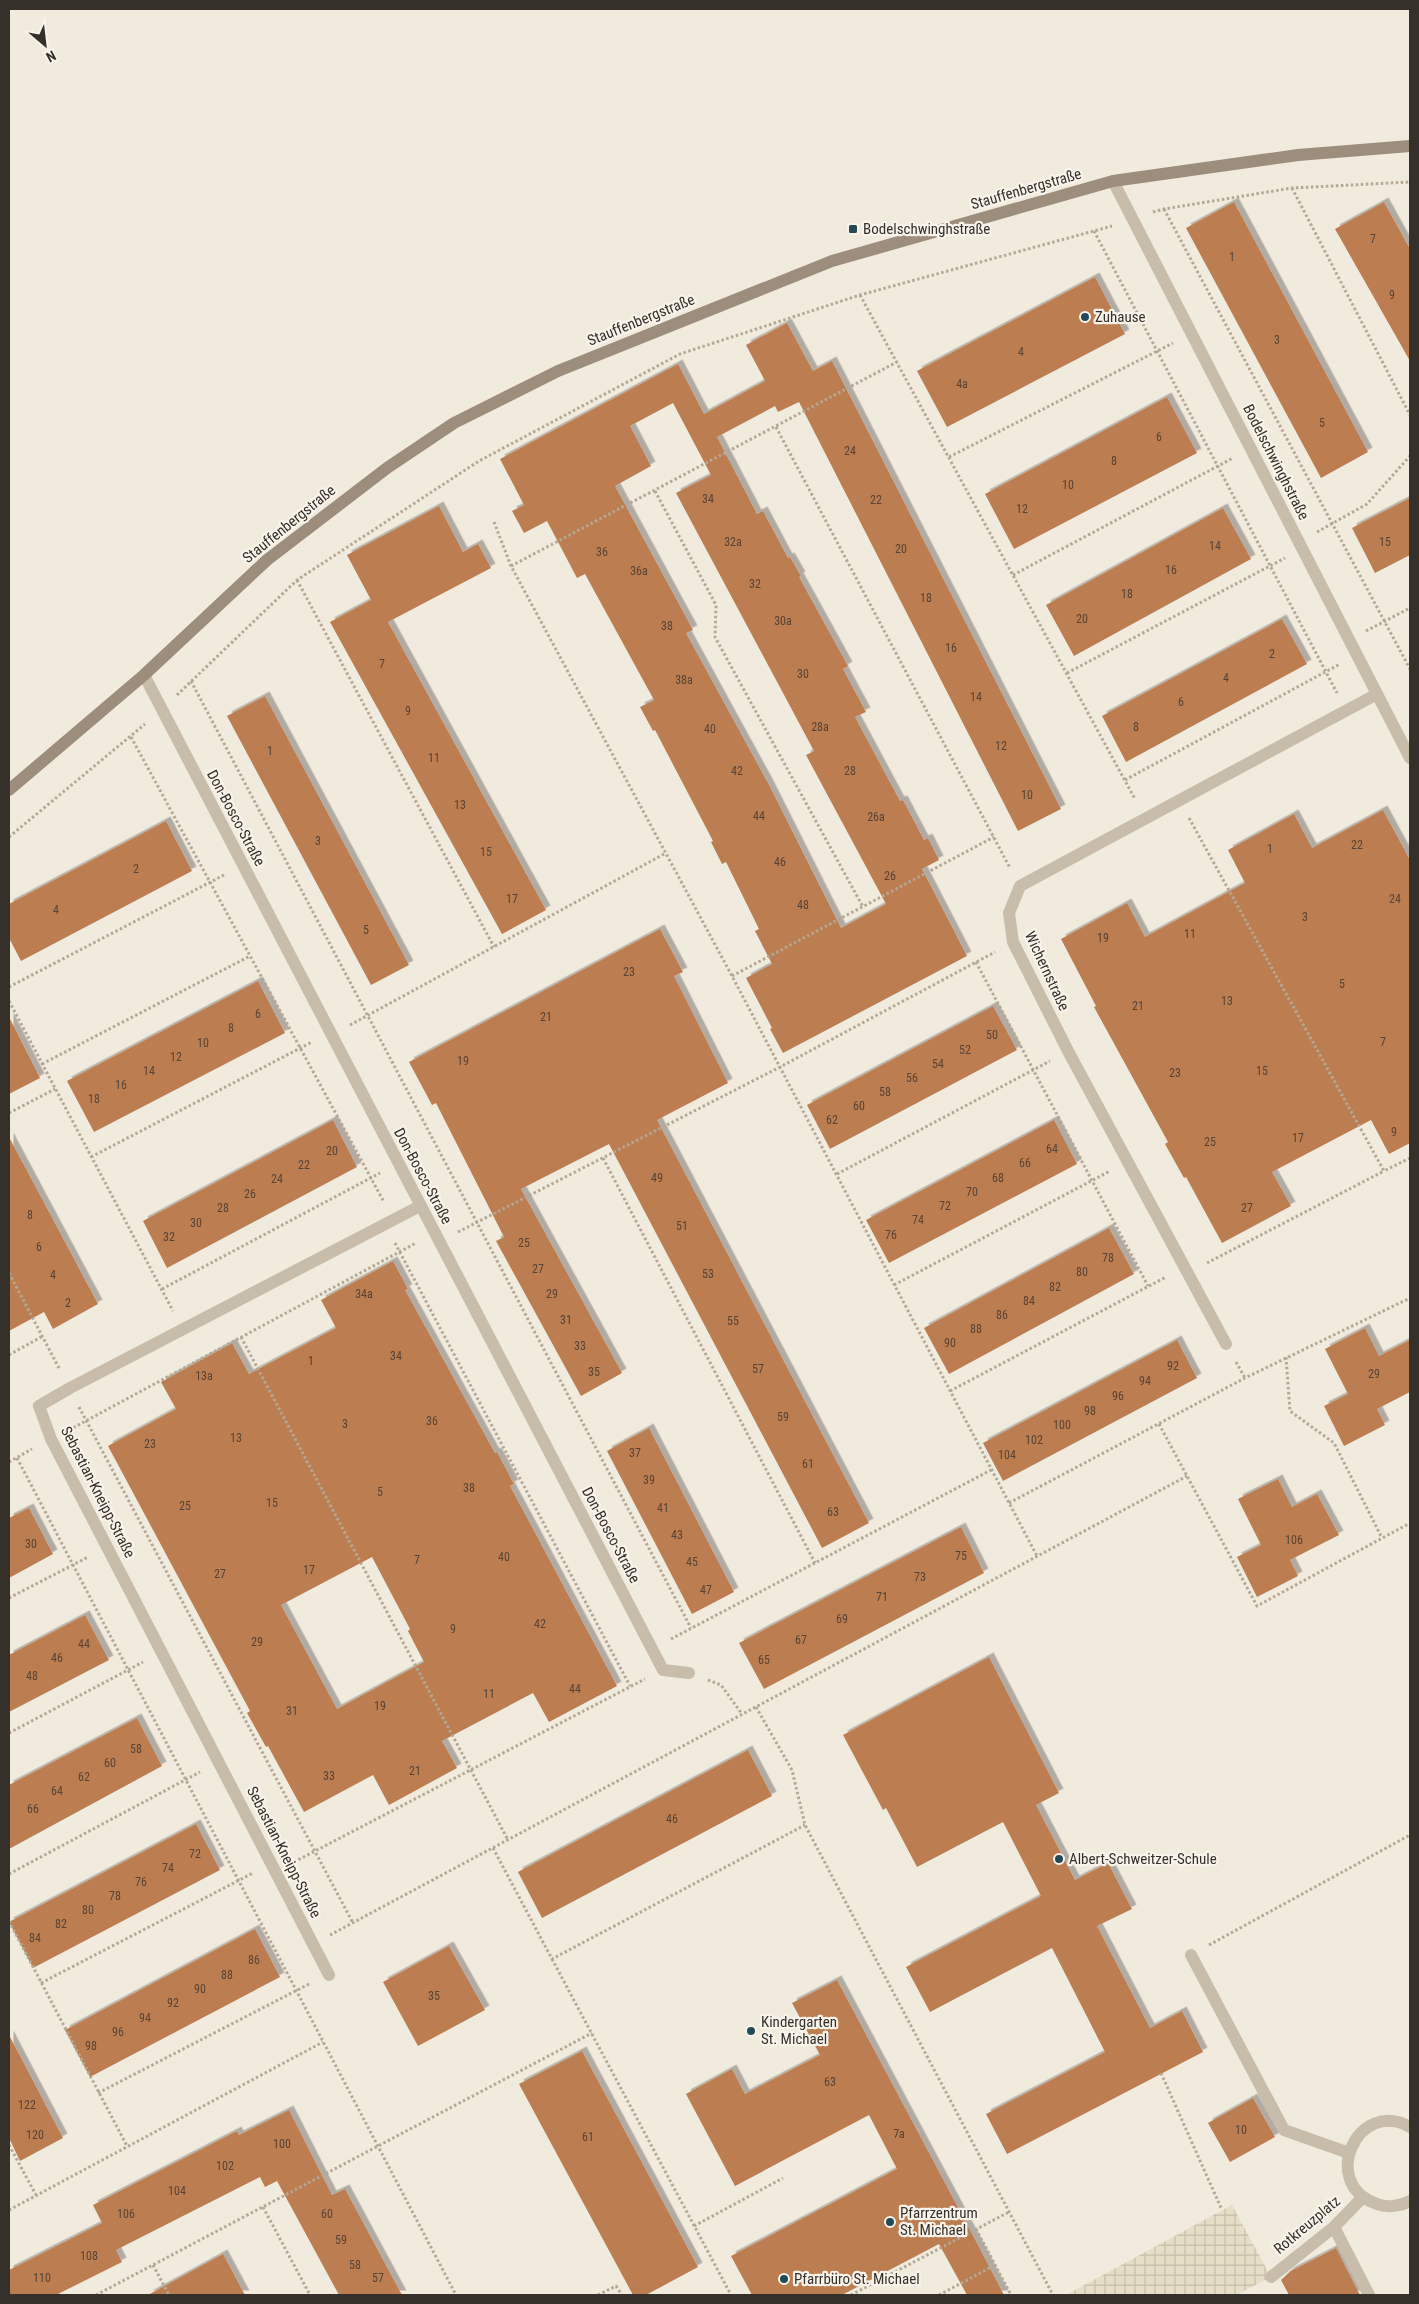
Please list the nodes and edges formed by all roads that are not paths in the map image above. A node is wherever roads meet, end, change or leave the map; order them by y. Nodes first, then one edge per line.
1 (1410, 146) edge
2 (1114, 181) junction
3 (144, 675) junction
4 (1377, 694) junction
5 (1410, 758) edge
6 (9, 790) edge
7 (420, 1206) junction
8 (1226, 1344) dead end
9 (689, 1673) road end
10 (1191, 1955) road end
11 (329, 1975) road end
12 (1410, 2125) edge
13 (1349, 2153) junction
14 (1363, 2197) junction
15 (1410, 2204) edge
16 (1334, 2228) junction
17 (1271, 2276) dead end
18 (1369, 2295) edge

1 - 2 street, Stauffenbergstraße
2 - 3 street, Stauffenbergstraße
2 - 4 street, Bodelschwinghstraße
3 - 6 street, Stauffenbergstraße
3 - 7 street, Don-Bosco-Straße
4 - 5 street, Bodelschwinghstraße
4 - 8 street, Wichernstraße
7 - 9 street, Don-Bosco-Straße
7 - 11 street, Sebastian-Kneipp-Straße
10 - 13 street
12 - 13 street
13 - 14 street
14 - 15 street
14 - 16 street, Rotkreuzplatz
16 - 17 street, Rotkreuzplatz
16 - 18 street

